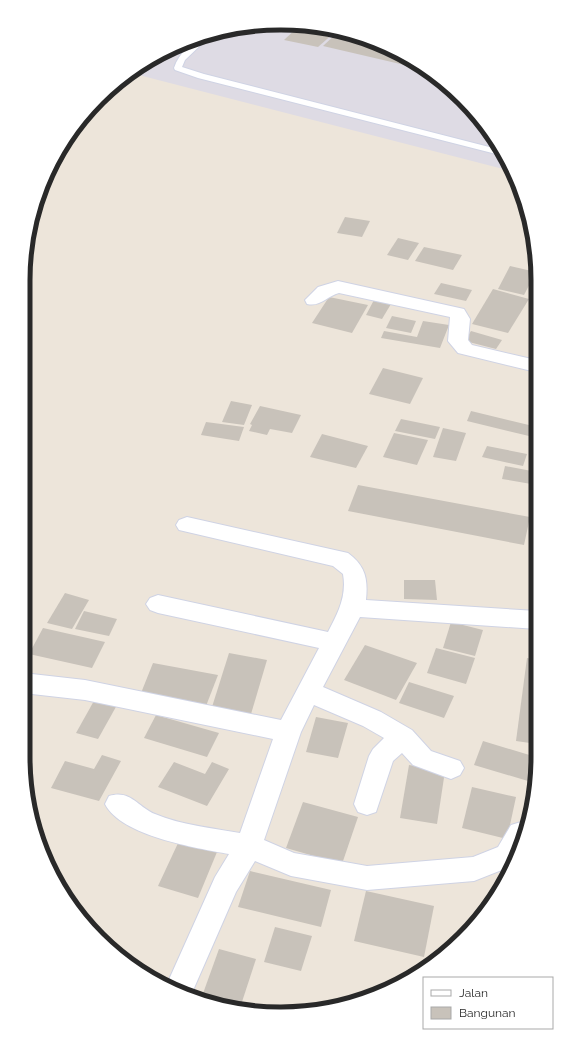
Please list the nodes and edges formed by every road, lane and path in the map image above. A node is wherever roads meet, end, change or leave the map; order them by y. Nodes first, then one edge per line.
1 (195, 45) edge
2 (495, 152) edge
3 (314, 300) dead end
4 (531, 365) edge
5 (187, 525) dead end
6 (158, 604) dead end
7 (353, 608) junction
8 (531, 620) edge
9 (334, 642) junction
10 (30, 684) edge
11 (308, 692) junction
12 (288, 732) junction
13 (403, 737) junction
14 (452, 768) dead end
15 (118, 804) dead end
16 (367, 804) dead end
17 (516, 843) edge
18 (249, 846) junction
19 (181, 986) edge

1 - 2 lane
3 - 4 street
5 - 7 street
6 - 9 street
7 - 8 street
7 - 9 street
9 - 11 street
10 - 12 street
11 - 12 street
11 - 13 street
12 - 18 street
13 - 14 street
13 - 16 street
15 - 18 street
17 - 18 street
18 - 19 street

